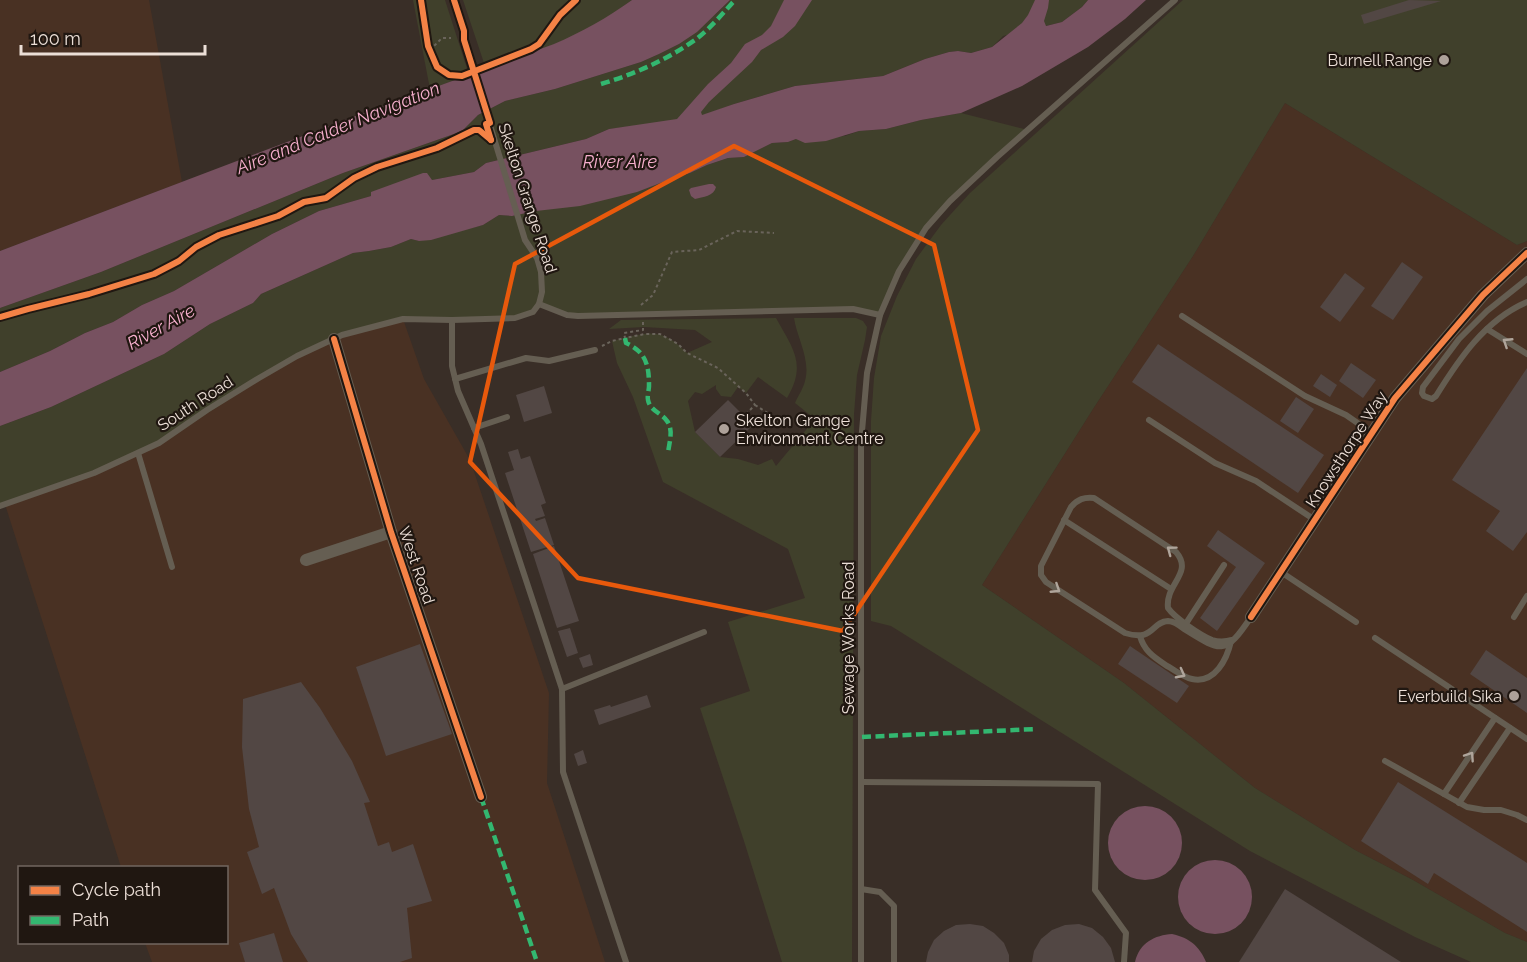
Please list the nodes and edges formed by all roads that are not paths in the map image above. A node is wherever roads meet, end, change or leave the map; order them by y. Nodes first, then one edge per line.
1 (454, 0) edge
2 (1175, 0) edge
3 (1527, 253) edge
4 (1527, 279) edge
5 (1527, 302) edge
6 (539, 304) junction
7 (880, 315) junction
8 (1182, 316) dead end
9 (452, 320) junction
10 (1487, 329) junction
11 (334, 339) junction
12 (595, 350) road end
13 (1527, 354) edge
14 (455, 379) junction
15 (507, 417) dead end
16 (1149, 420) dead end
17 (474, 428) junction
18 (1372, 433) junction
19 (138, 453) junction
20 (0, 506) edge
21 (1064, 520) junction
22 (1315, 520) junction
23 (391, 532) junction
24 (306, 560) dead end
25 (1224, 565) dead end
26 (172, 567) dead end
27 (1281, 572) junction
28 (1171, 589) junction
29 (1527, 596) edge
30 (1251, 617) joint
31 (1514, 617) dead end
32 (1356, 622) dead end
33 (1184, 625) junction
34 (704, 632) dead end
35 (1140, 636) junction
36 (1375, 638) dead end
37 (1232, 640) junction
38 (562, 689) junction
39 (1496, 718) junction
40 (1510, 728) junction
41 (1527, 739) edge
42 (1385, 760) dead end
43 (862, 782) junction
44 (1444, 794) junction
45 (481, 797) dead end
46 (1459, 803) junction
47 (1527, 820) edge
48 (861, 889) junction
49 (626, 962) edge
50 (861, 962) edge
51 (894, 962) edge
52 (1124, 962) edge

1 - 6 lane, Skelton Grange Road
2 - 7 lane, Sewage Works Road
3 - 18 street, Knowsthorpe Way
4 - 10 lane
5 - 10 lane
6 - 7 lane
6 - 9 lane
7 - 43 lane, Sewage Works Road
8 - 18 lane
9 - 11 lane, South Road
9 - 14 lane
13 -> 10 lane
11 - 19 lane, South Road
11 - 23 street, West Road
12 - 14 lane
14 - 17 lane
15 - 17 lane
16 - 22 lane
17 - 38 lane
18 - 22 street, Knowsthorpe Way
19 - 20 lane, South Road
19 - 26 lane
21 - 28 lane
28 -> 21 lane
21 -> 35 lane
22 - 27 street, Knowsthorpe Way
23 - 24 street
23 - 45 street, West Road
25 - 33 lane
27 - 30 street, Knowsthorpe Way
27 - 32 lane
28 - 33 lane
29 - 31 lane
30 - 37 lane
33 - 35 lane
33 - 37 lane
34 - 38 lane
35 -> 37 lane
36 - 39 lane
38 - 49 lane
39 - 40 lane
44 -> 39 lane
40 - 41 lane
40 - 46 lane
42 - 44 lane
43 - 48 lane, Sewage Works Road
43 - 52 lane
44 - 46 lane
46 - 47 lane
48 - 50 lane, Sewage Works Road
48 - 51 lane

